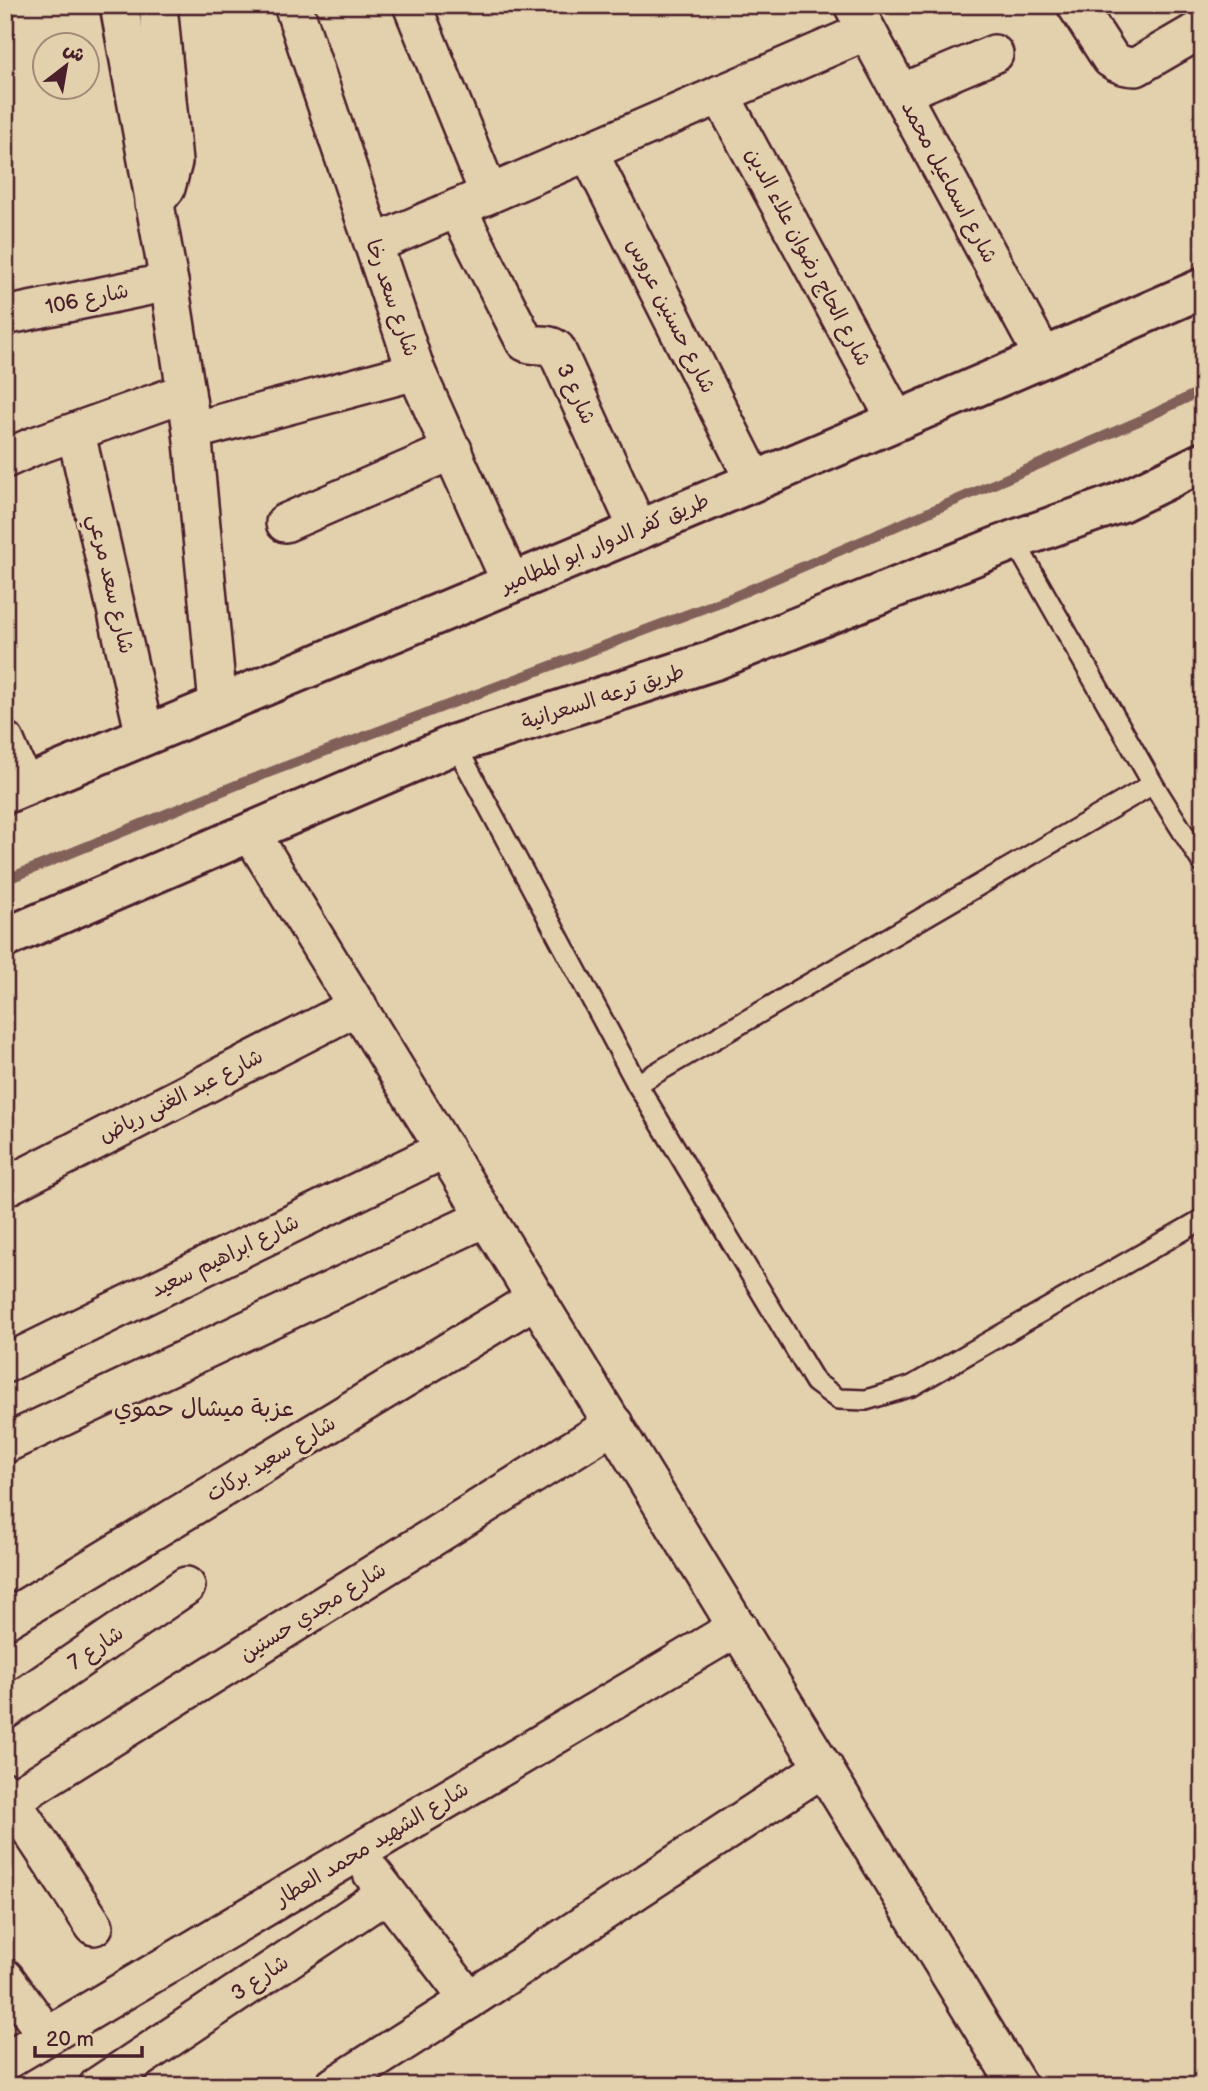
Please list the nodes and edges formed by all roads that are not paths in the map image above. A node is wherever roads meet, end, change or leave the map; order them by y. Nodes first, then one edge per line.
1 (119, 5) edge
2 (158, 5) edge
3 (293, 5) edge
4 (412, 5) edge
5 (1076, 5) edge
6 (860, 18) edge
7 (1203, 28) edge
8 (995, 54) dead end
9 (901, 93) junction
10 (720, 94) junction
11 (588, 151) junction
12 (473, 201) junction
13 (154, 203) junction
14 (373, 244) junction
15 (169, 282) junction
16 (1203, 288) edge
17 (5, 316) edge
18 (1044, 358) junction
19 (416, 371) junction
20 (186, 393) junction
21 (896, 420) junction
22 (192, 430) junction
23 (76, 433) junction
24 (453, 450) junction
25 (5, 459) edge
26 (1203, 462) edge
27 (754, 480) junction
28 (285, 523) dead end
29 (638, 529) junction
30 (1014, 540) junction
31 (511, 583) junction
32 (218, 705) junction
33 (145, 736) junction
34 (5, 741) edge
35 (455, 744) junction
36 (1153, 783) junction
37 (15, 790) edge
38 (251, 833) junction
39 (1203, 864) edge
40 (5, 938) edge
41 (358, 1006) junction
42 (637, 1084) junction
43 (444, 1149) junction
44 (5, 1186) edge
45 (487, 1217) junction
46 (1203, 1219) edge
47 (537, 1298) junction
48 (5, 1364) edge
49 (614, 1424) junction
50 (5, 1444) edge
51 (186, 1587) dead end
52 (5, 1620) edge
53 (738, 1627) junction
54 (5, 1710) edge
55 (824, 1767) junction
56 (8, 1796) edge
57 (356, 1853) junction
58 (387, 1893) junction
59 (94, 1926) dead end
60 (5, 1978) edge
61 (469, 2000) junction
62 (47, 2036) junction
63 (5, 2061) edge
64 (98, 2086) edge
65 (334, 2086) edge
66 (1018, 2086) edge

1 - 13 street
2 - 13 street
3 - 14 street, شارع سعد رخا
4 - 12 street
5 - 7 street
6 - 9 street, شارع اسماعيل محمد
6 - 10 street
8 - 9 street
9 - 18 street, شارع اسماعيل محمد
10 - 11 street
10 - 21 street, شارع الحاج رضوان علاء الدين
11 - 12 street
11 - 27 street, شارع حسنين عروس
12 - 14 street
12 - 29 street, شارع 3
13 - 15 street
14 - 19 street, شارع سعد رخا
15 - 17 street, شارع 106
15 - 20 street
16 - 18 main road, طريق كفر الدوار, ابو المطامير
18 - 21 main road, طريق كفر الدوار, ابو المطامير
19 - 22 street
19 - 24 street, شارع سعد رخا
20 - 22 street
20 - 23 street
21 - 27 main road, طريق كفر الدوار, ابو المطامير
22 - 32 street
23 - 25 street
23 - 33 street, شارع سعد مرعي
24 - 28 street
24 - 31 street, شارع سعد رخا
26 - 30 main road, طريق ترعه السعرانية
27 - 29 main road, طريق كفر الدوار, ابو المطامير
29 - 31 main road, طريق كفر الدوار, ابو المطامير
30 - 35 main road, طريق ترعه السعرانية
30 - 36 lane
31 - 32 main road, طريق كفر الدوار, ابو المطامير
32 - 33 main road, طريق كفر الدوار, ابو المطامير
33 - 37 main road, طريق كفر الدوار, ابو المطامير
34 - 37 street
35 - 38 main road, طريق ترعه السعرانية
35 - 42 lane
36 - 39 lane
36 - 42 lane
38 - 40 main road, طريق ترعه السعرانية
38 - 41 street
41 - 43 street
41 - 44 street, شارع عبد الغنى رياض
42 - 46 lane
43 - 45 street
43 - 48 street, شارع ابراهيم سعيد
45 - 47 street
45 - 50 street
47 - 49 street
47 - 52 street, شارع سعيد بركات
49 - 53 street
49 - 56 street, شارع مجدي حسنين
51 - 54 street, شارع 7
53 - 55 street
53 - 57 street, شارع الشهيد محمد العطار
55 - 61 street
55 - 66 street
56 - 59 street
57 - 58 street
57 - 62 street, شارع الشهيد محمد العطار
58 - 61 street
58 - 64 street, شارع 3
60 - 62 street
61 - 65 street
62 - 63 street, شارع الشهيد محمد العطار

